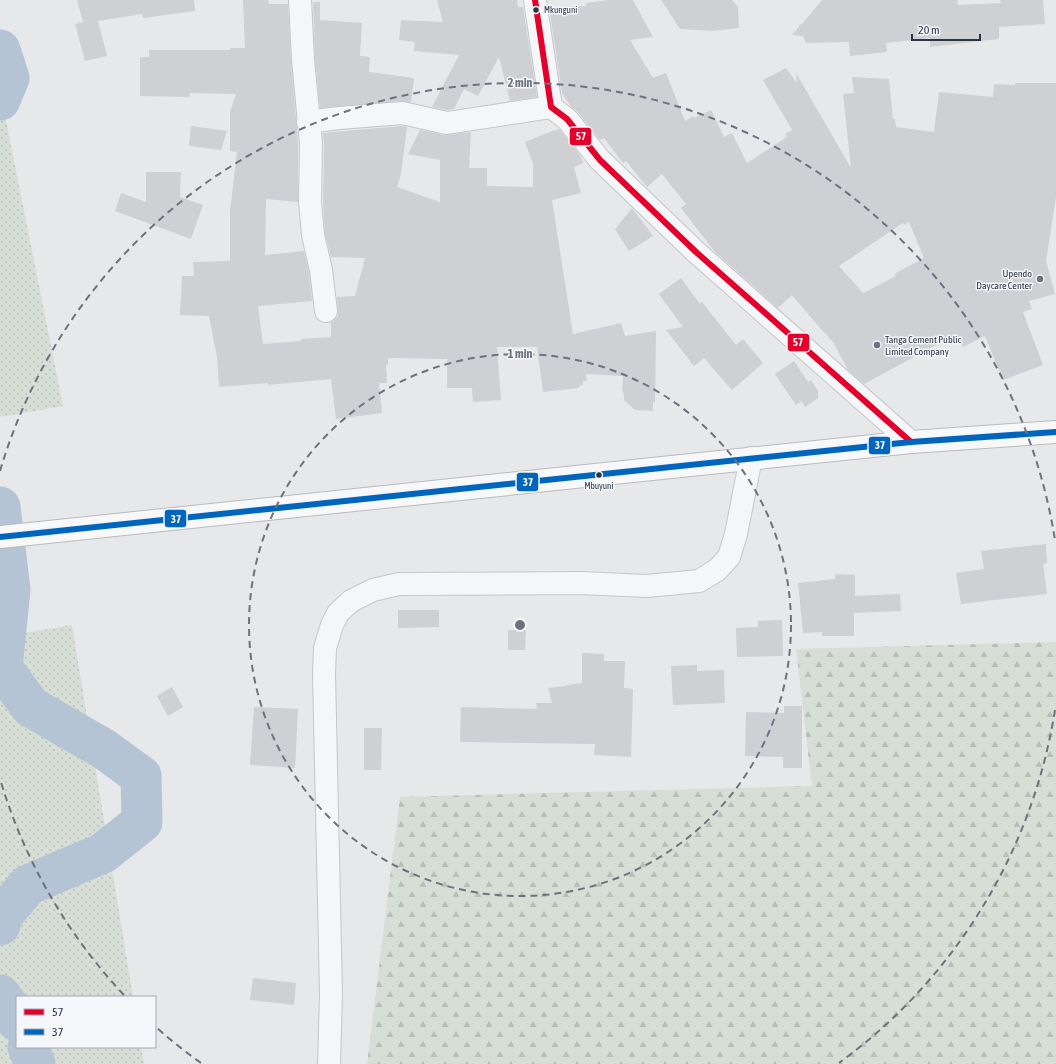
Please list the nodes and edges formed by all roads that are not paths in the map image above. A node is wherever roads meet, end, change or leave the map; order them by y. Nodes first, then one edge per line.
1 (300, 0) edge
2 (535, 0) edge
3 (551, 107) junction
4 (308, 122) junction
5 (326, 311) dead end
6 (1056, 432) edge
7 (911, 442) junction
8 (751, 458) junction
9 (0, 537) edge
10 (329, 1064) edge

1 - 4 street
2 - 3 street
3 - 4 street
3 - 7 street
4 - 5 street
6 - 7 highway
7 - 8 highway
8 - 9 highway
8 - 10 street

